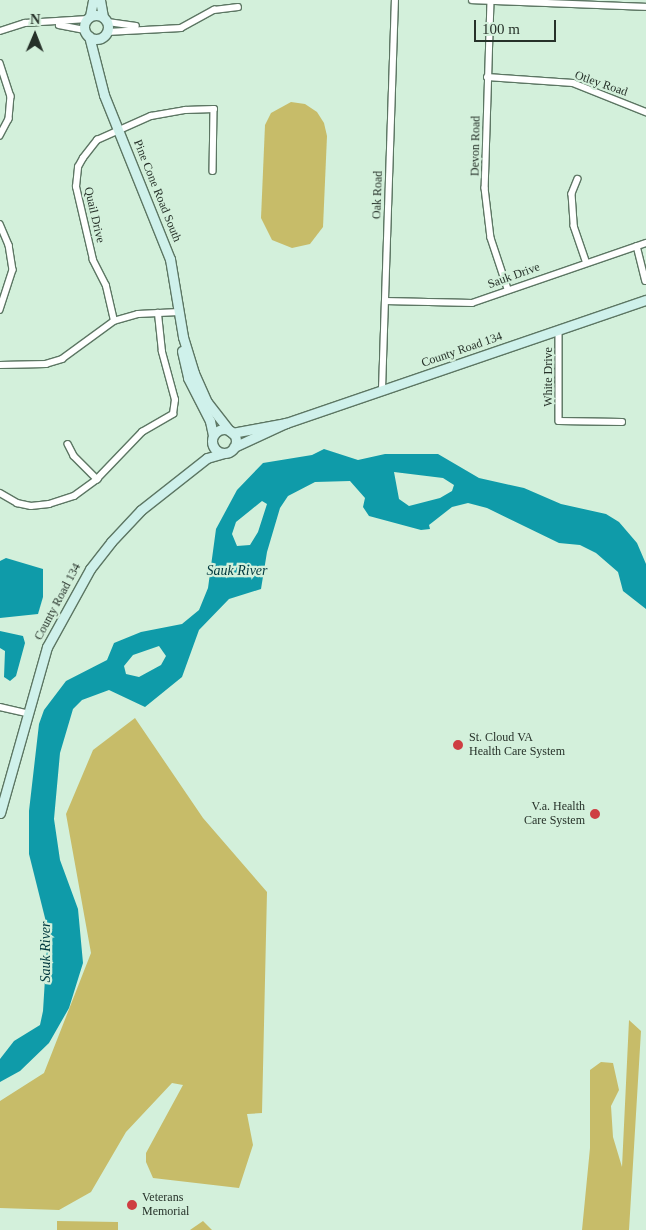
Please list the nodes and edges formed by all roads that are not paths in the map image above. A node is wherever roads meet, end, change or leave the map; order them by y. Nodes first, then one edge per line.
1 (93, 0) edge
2 (100, 0) edge
3 (395, 0) edge
4 (472, 0) edge
5 (491, 1) edge
6 (556, 2) edge
7 (238, 7) dead end
8 (646, 7) edge
9 (89, 17) junction
10 (42, 22) junction
11 (105, 27) junction
12 (160, 29) junction
13 (0, 31) edge
14 (87, 33) junction
15 (0, 63) edge
16 (96, 65) junction
17 (487, 77) junction
18 (646, 112) edge
19 (119, 129) junction
20 (0, 136) edge
21 (214, 171) dead end
22 (578, 179) dead end
23 (0, 224) edge
24 (646, 243) edge
25 (637, 246) junction
26 (586, 261) junction
27 (646, 281) edge
28 (508, 289) junction
29 (646, 300) edge
30 (385, 301) junction
31 (0, 310) edge
32 (179, 312) junction
33 (158, 313) junction
34 (114, 321) junction
35 (182, 330) junction
36 (559, 330) junction
37 (0, 365) edge
38 (382, 390) junction
39 (622, 422) dead end
40 (286, 423) junction
41 (231, 432) junction
42 (213, 439) junction
43 (68, 444) dead end
44 (234, 447) junction
45 (224, 452) junction
46 (96, 479) junction
47 (167, 488) junction
48 (0, 493) edge
49 (0, 706) edge
50 (27, 713) junction
51 (0, 813) edge

1 - 9 street
2 - 11 street
3 - 30 street, Oak Road
4 - 5 street
5 - 6 street
5 - 17 street, Devon Road
6 - 8 street
7 - 12 street
9 - 10 street
9 - 11 street
9 - 14 street
10 - 13 street
10 - 14 street
11 - 12 street
11 - 12 street
11 - 14 street
11 - 16 street
14 - 16 street, Pine Cone Road South
15 - 20 street
16 - 19 street, Pine Cone Road South
17 - 18 street, Otley Road
17 - 28 street, Devon Road
19 - 21 street, Quail Drive
19 - 32 street, Pine Cone Road South
19 - 34 street, Quail Drive
22 - 26 street
23 - 31 street
24 - 25 street, Sauk Drive
25 - 26 street, Sauk Drive
25 - 27 street
26 - 28 street, Sauk Drive
28 - 30 street, Sauk Drive
29 - 36 street, County Road 134
30 - 38 street, Oak Road
32 - 33 street
32 - 35 street, Pine Cone Road South
33 - 34 street
33 - 46 street
34 - 37 street
35 - 41 street, Pine Cone Road South
35 - 42 street, Pine Cone Road South
36 - 38 street, County Road 134
36 - 39 street, White Drive
38 - 40 street, County Road 134
40 - 41 street, County Road 134
40 - 44 street, County Road 134
41 - 42 street, County Road 134
41 - 44 street
42 - 45 street
42 - 47 street, County Road 134
43 - 46 street
44 - 45 street, County Road 134
45 - 47 street, County Road 134
46 - 48 street
47 - 50 street, County Road 134
49 - 50 street
50 - 51 street, County Road 134

